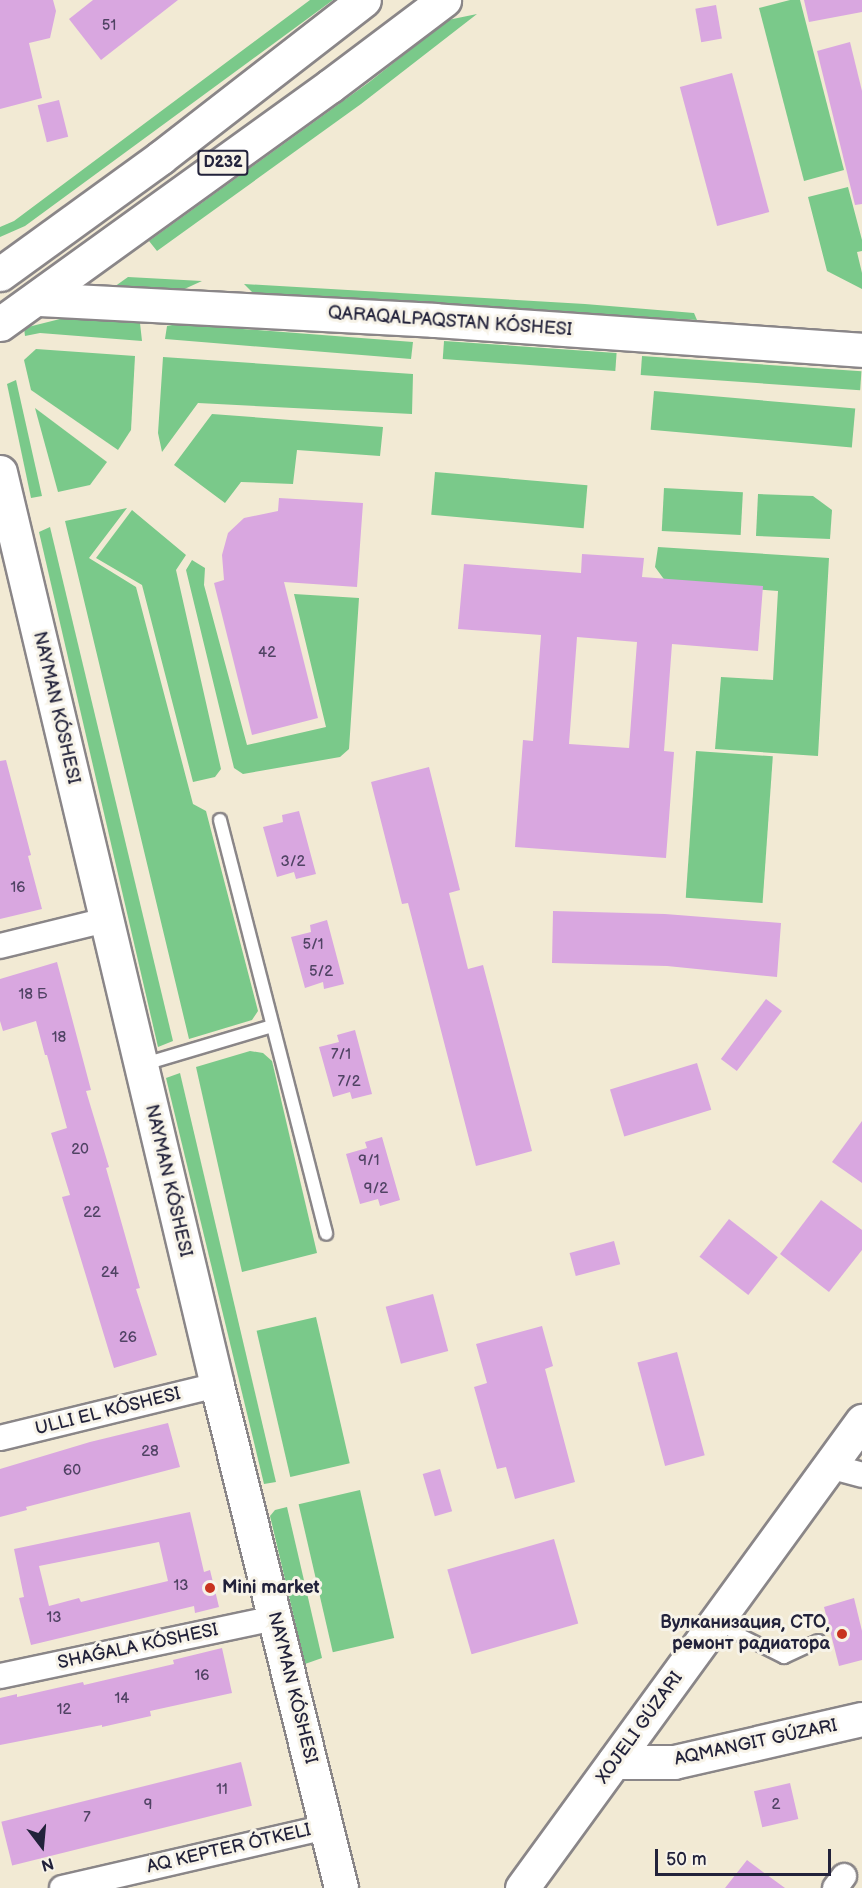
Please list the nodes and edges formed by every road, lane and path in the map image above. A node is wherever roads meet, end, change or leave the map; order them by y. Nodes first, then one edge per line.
1 (364, 0) edge
2 (444, 0) edge
3 (9, 268) edge
4 (37, 299) junction
5 (0, 324) edge
6 (862, 350) edge
7 (0, 472) edge
8 (220, 820) dead end
9 (106, 920) junction
10 (0, 946) edge
11 (272, 1026) junction
12 (141, 1065) junction
13 (326, 1234) dead end
14 (217, 1385) junction
15 (862, 1421) edge
16 (0, 1438) edge
17 (829, 1466) junction
18 (862, 1475) edge
19 (275, 1618) junction
20 (717, 1623) junction
21 (819, 1641) dead end
22 (0, 1676) edge
23 (862, 1719) edge
24 (614, 1762) junction
25 (326, 1827) junction
26 (62, 1888) edge
27 (341, 1888) edge
28 (522, 1888) edge

1 - 3 main road, D232
2 - 4 main road, D232
3 - 4 main road
4 - 5 main road, D232
4 - 6 main road, QARAQALPAQSTAN KÓSHESI
7 - 9 main road, NAYMAN KÓSHESI
8 - 11 lane
9 - 10 street
9 - 12 main road, NAYMAN KÓSHESI
11 - 12 lane
11 - 13 lane
12 - 14 main road, NAYMAN KÓSHESI
14 - 16 street
14 - 19 main road, NAYMAN KÓSHESI
15 - 17 main road
17 - 18 street
17 - 20 main road
19 - 22 street, SHAǴALA KÓSHESI
19 - 25 main road, NAYMAN KÓSHESI
20 - 21 lane
20 - 24 main road
23 - 24 main road
24 - 28 main road
25 - 26 street, AQ KEPTER ÓTKELI
25 - 27 main road, NAYMAN KÓSHESI

